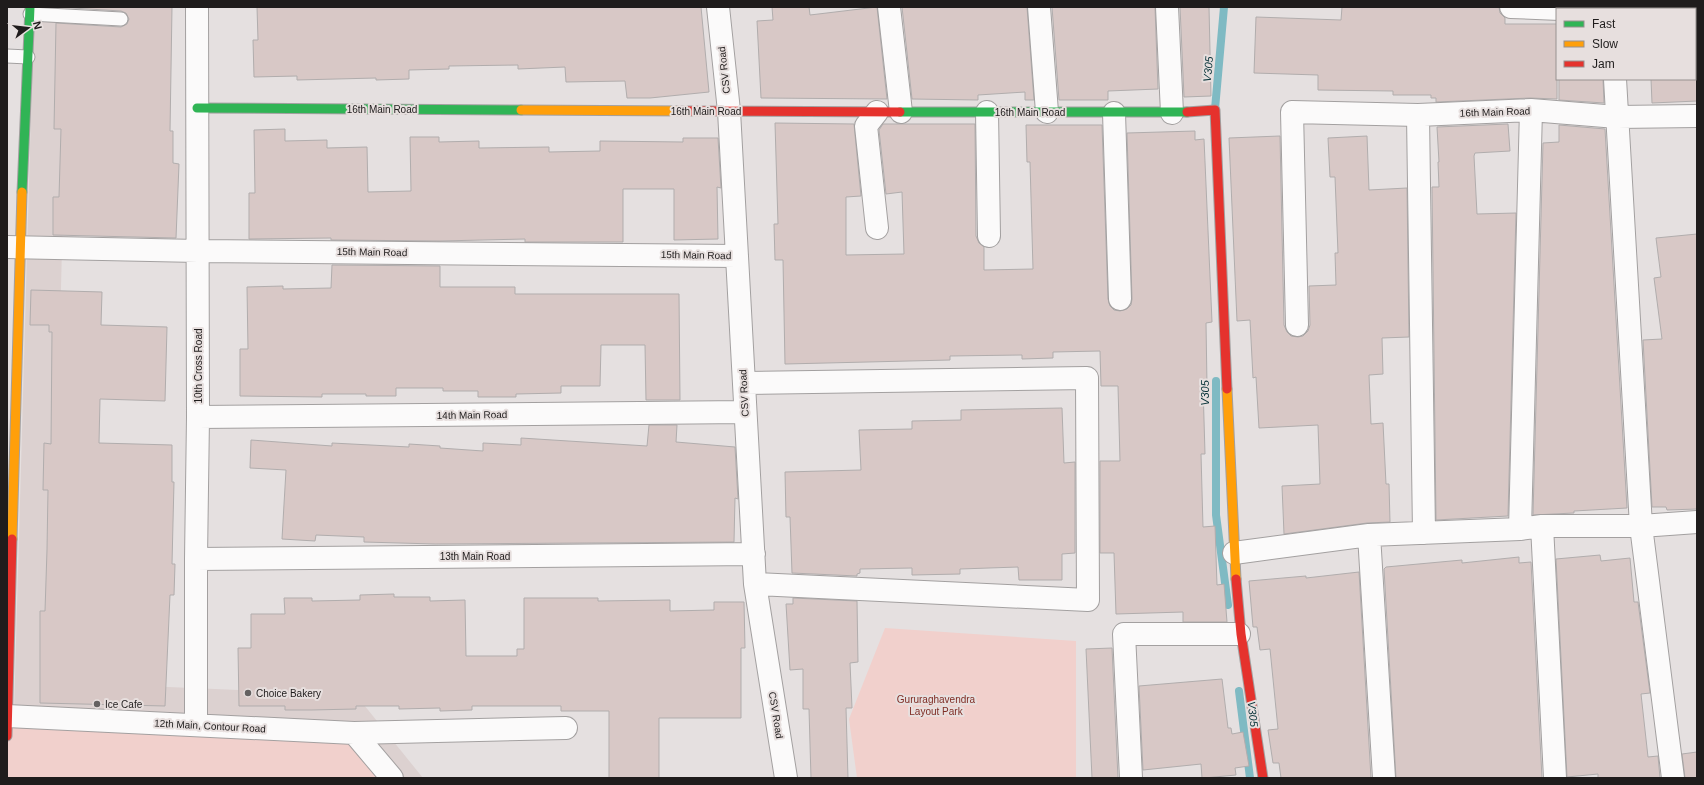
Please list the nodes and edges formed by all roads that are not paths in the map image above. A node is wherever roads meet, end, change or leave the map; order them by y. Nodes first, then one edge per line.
1 (197, 7) edge
2 (718, 7) edge
3 (889, 7) edge
4 (1039, 7) edge
5 (1166, 7) edge
6 (1511, 7) edge
7 (1556, 9) edge
8 (30, 11) edge
9 (121, 19) dead end
10 (7, 56) edge
11 (28, 57) junction
12 (1615, 80) edge
13 (197, 108) junction
14 (1531, 110) junction
15 (729, 111) junction
16 (876, 112) junction
17 (902, 112) junction
18 (987, 112) junction
19 (1047, 112) junction
20 (1114, 113) junction
21 (1172, 113) junction
22 (1418, 115) junction
23 (1697, 116) edge
24 (1617, 117) junction
25 (877, 228) dead end
26 (989, 236) dead end
27 (13, 247) edge
28 (198, 251) junction
29 (737, 256) junction
30 (1120, 299) dead end
31 (1297, 325) dead end
32 (744, 383) junction
33 (746, 412) junction
34 (198, 417) junction
35 (1697, 522) edge
36 (1542, 526) junction
37 (1641, 526) junction
38 (1520, 529) junction
39 (1424, 533) junction
40 (1370, 535) junction
41 (1234, 553) junction
42 (754, 554) junction
43 (196, 559) junction
44 (755, 584) junction
45 (1232, 634) junction
46 (7, 722) edge
47 (196, 726) junction
48 (566, 728) dead end
49 (354, 733) junction
50 (392, 778) edge
51 (786, 778) edge
52 (1131, 778) edge
53 (1263, 778) edge
54 (1384, 778) edge
55 (1555, 778) edge
56 (1673, 778) edge

1 - 13 street, 10th Cross Road
2 - 15 street, CSV Road
3 - 17 street
4 - 19 street
5 - 21 street
6 - 7 street
8 - 9 lane
8 - 11 street
10 - 11 lane
11 - 27 street
12 - 24 street
13 - 15 street, 16th Main Road
13 - 28 street, 10th Cross Road
14 - 22 street, 16th Main Road
14 - 24 street, 16th Main Road
14 - 38 street
15 - 16 street, 16th Main Road
15 - 29 street, CSV Road
16 - 17 street, 16th Main Road
16 - 25 street
17 - 18 street, 16th Main Road
18 - 19 street, 16th Main Road
18 - 26 street
19 - 20 street, 16th Main Road
20 - 21 street, 16th Main Road
20 - 30 street
21 - 41 street, 16th Main Road
22 - 31 street, 16th Main Road
22 - 39 street
23 - 24 street, 16th Main Road
24 - 37 street
27 - 28 street, 15th Main Road
27 - 46 street
28 - 29 street, 15th Main Road
28 - 34 street, 10th Cross Road
29 - 32 street, CSV Road
32 - 33 street, CSV Road
32 - 44 street
33 - 34 street, 14th Main Road
33 - 42 street, CSV Road
34 - 43 street, 10th Cross Road
35 - 37 street
36 - 37 street
36 - 38 street
36 - 55 street
37 - 56 street
38 - 39 street
39 - 40 street
40 - 41 street
40 - 54 street
41 - 45 street
42 - 43 street, 13th Main Road
42 - 44 street, CSV Road
43 - 47 street, 10th Cross Road
44 - 51 street, CSV Road
45 - 52 street
45 - 53 street
46 - 47 street, 12th Main, Contour Road
47 - 49 street, 12th Main, Contour Road
48 - 49 street, 12th Main, Contour Road
49 - 50 street

